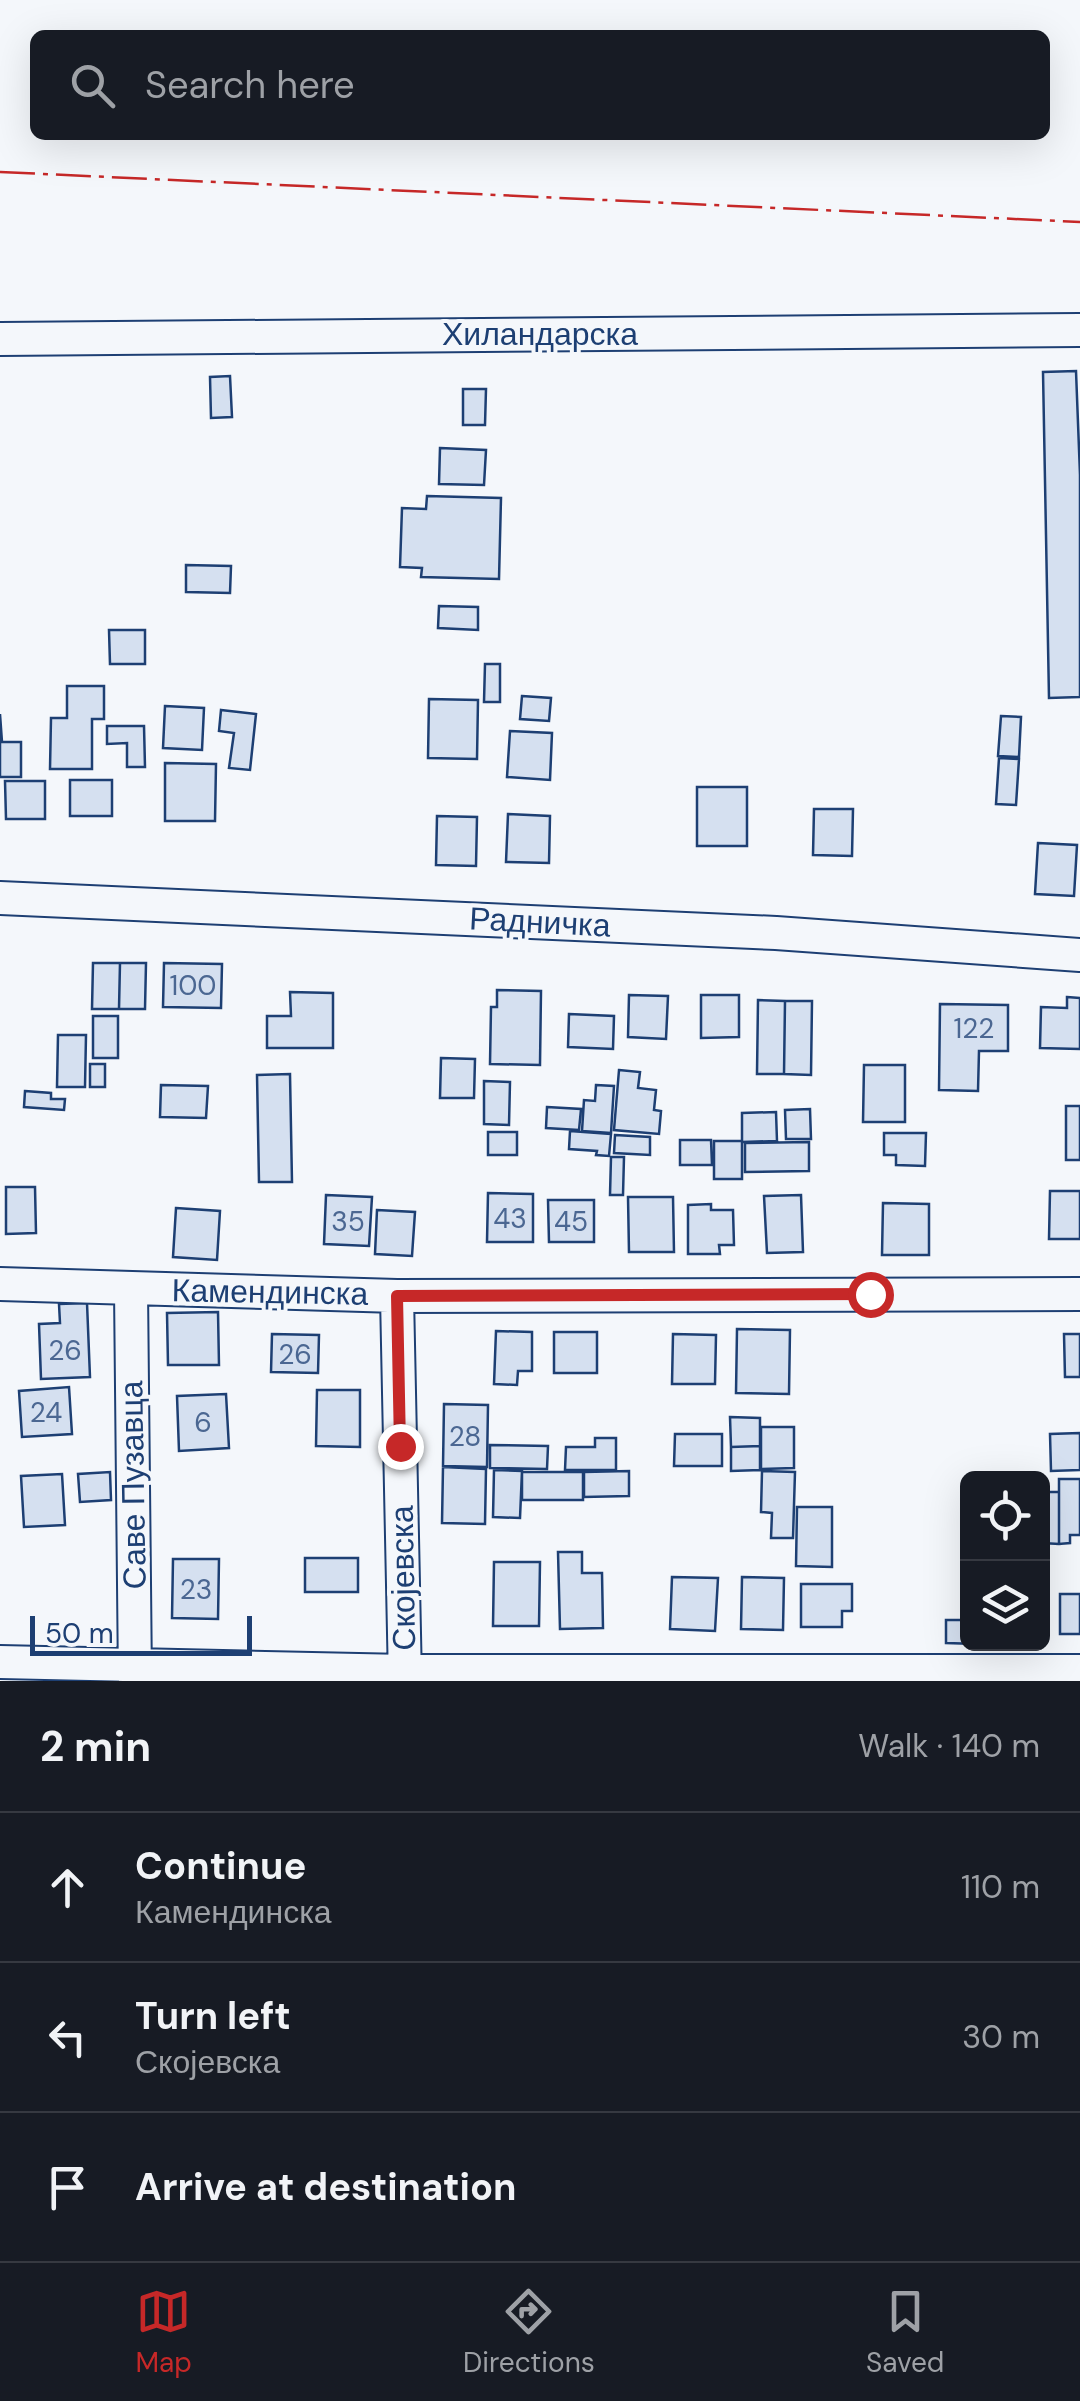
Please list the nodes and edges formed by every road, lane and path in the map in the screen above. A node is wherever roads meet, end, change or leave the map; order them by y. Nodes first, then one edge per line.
1 (1080, 330) edge
2 (0, 338) edge
3 (0, 898) edge
4 (1080, 954) edge
5 (0, 1284) edge
6 (131, 1289) junction
7 (1080, 1294) edge
8 (397, 1296) junction
9 (0, 1662) edge
10 (1080, 1672) edge
11 (135, 1674) edge
12 (405, 1676) edge

1 - 2 street, Хиландарска
3 - 4 street, Радничка
5 - 6 street, Камендинска
6 - 8 street, Камендинска
6 - 11 street, Саве Пузавца
7 - 8 street, Камендинска
8 - 12 street, Скојевска
9 - 11 street
10 - 12 street
11 - 12 street

